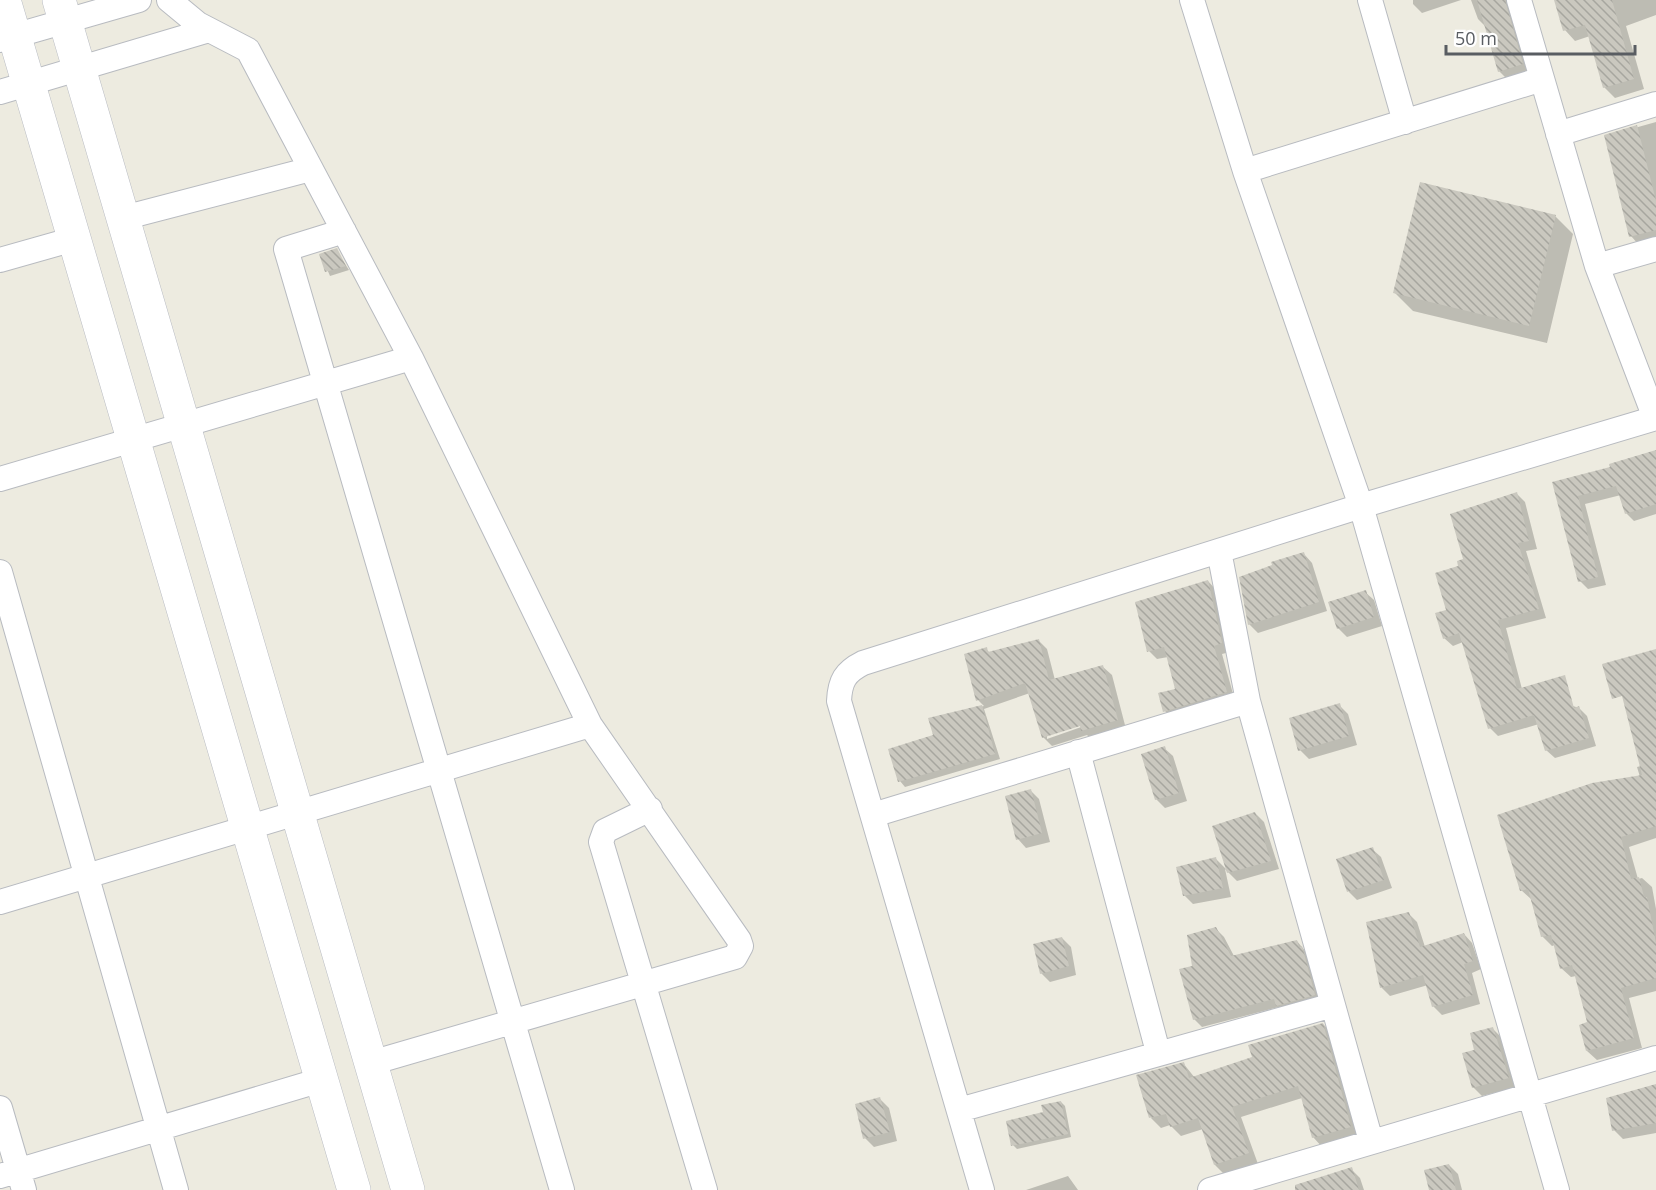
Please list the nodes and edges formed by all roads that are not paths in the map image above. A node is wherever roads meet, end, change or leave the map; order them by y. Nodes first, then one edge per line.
1 (4, 0) edge
2 (139, 0) edge
3 (169, 0) edge
4 (1192, 0) edge
5 (1370, 0) edge
6 (1519, 0) edge
7 (62, 11) edge
8 (208, 30) junction
9 (7, 38) edge
10 (80, 69) junction
11 (1542, 79) junction
12 (15, 88) edge
13 (1656, 104) edge
14 (1405, 122) junction
15 (1558, 134) junction
16 (311, 169) junction
17 (1245, 171) junction
18 (123, 218) junction
19 (344, 231) junction
20 (74, 239) junction
21 (1656, 249) edge
22 (0, 260) edge
23 (1597, 266) junction
24 (411, 358) junction
25 (326, 383) junction
26 (1656, 418) edge
27 (184, 425) junction
28 (133, 440) junction
29 (0, 479) edge
30 (1361, 506) junction
31 (1219, 551) junction
32 (0, 573) edge
33 (1248, 701) junction
34 (590, 725) junction
35 (1078, 752) junction
36 (439, 770) junction
37 (650, 809) junction
38 (297, 813) junction
39 (873, 815) junction
40 (247, 828) junction
41 (87, 876) junction
42 (0, 902) edge
43 (643, 984) junction
44 (1333, 1005) junction
45 (513, 1022) junction
46 (1158, 1052) junction
47 (1656, 1058) edge
48 (371, 1063) junction
49 (321, 1080) junction
50 (1528, 1094) junction
51 (0, 1108) edge
52 (959, 1110) junction
53 (158, 1129) junction
54 (1371, 1141) junction
55 (14, 1179) edge
56 (176, 1190) edge
57 (354, 1190) edge
58 (408, 1190) edge
59 (562, 1190) edge
60 (705, 1190) edge
61 (982, 1190) edge
62 (1210, 1190) edge
63 (1557, 1190) edge

1 - 9 main road
2 - 7 street
3 - 8 street
4 - 17 street
5 - 14 street
6 - 11 street
7 - 9 street
7 - 10 main road
8 - 10 street
8 - 16 street
9 - 12 main road
10 - 12 street
10 - 18 main road
11 - 14 street
11 - 15 street
12 - 20 main road
13 - 15 street
14 - 17 street
15 - 23 street
16 - 18 street
16 - 19 street
17 - 30 street
18 - 27 main road
19 - 24 street
19 - 25 street
20 - 22 street
20 - 28 main road
21 - 23 street
23 - 26 street
24 - 25 street
24 - 34 street
25 - 27 street
25 - 36 street
26 - 30 street
27 - 28 street
27 - 38 main road
28 - 29 street
28 - 40 main road
30 - 31 street
30 - 50 street
31 - 33 street
31 - 39 street
32 - 41 street
33 - 35 street
33 - 44 street
34 - 36 street
34 - 37 street
35 - 39 street
35 - 46 street
36 - 38 street
36 - 45 street
37 - 43 street
37 - 43 street
38 - 40 street
38 - 48 main road
39 - 52 street
40 - 41 street
40 - 49 main road
41 - 42 street
41 - 53 street
43 - 45 street
43 - 60 street
44 - 46 street
44 - 54 street
45 - 48 street
45 - 59 street
46 - 52 street
47 - 50 street
48 - 58 main road
49 - 53 street
49 - 57 main road
50 - 54 street
50 - 63 street
51 - 55 street
52 - 61 street
53 - 55 street
53 - 56 street
54 - 62 street

